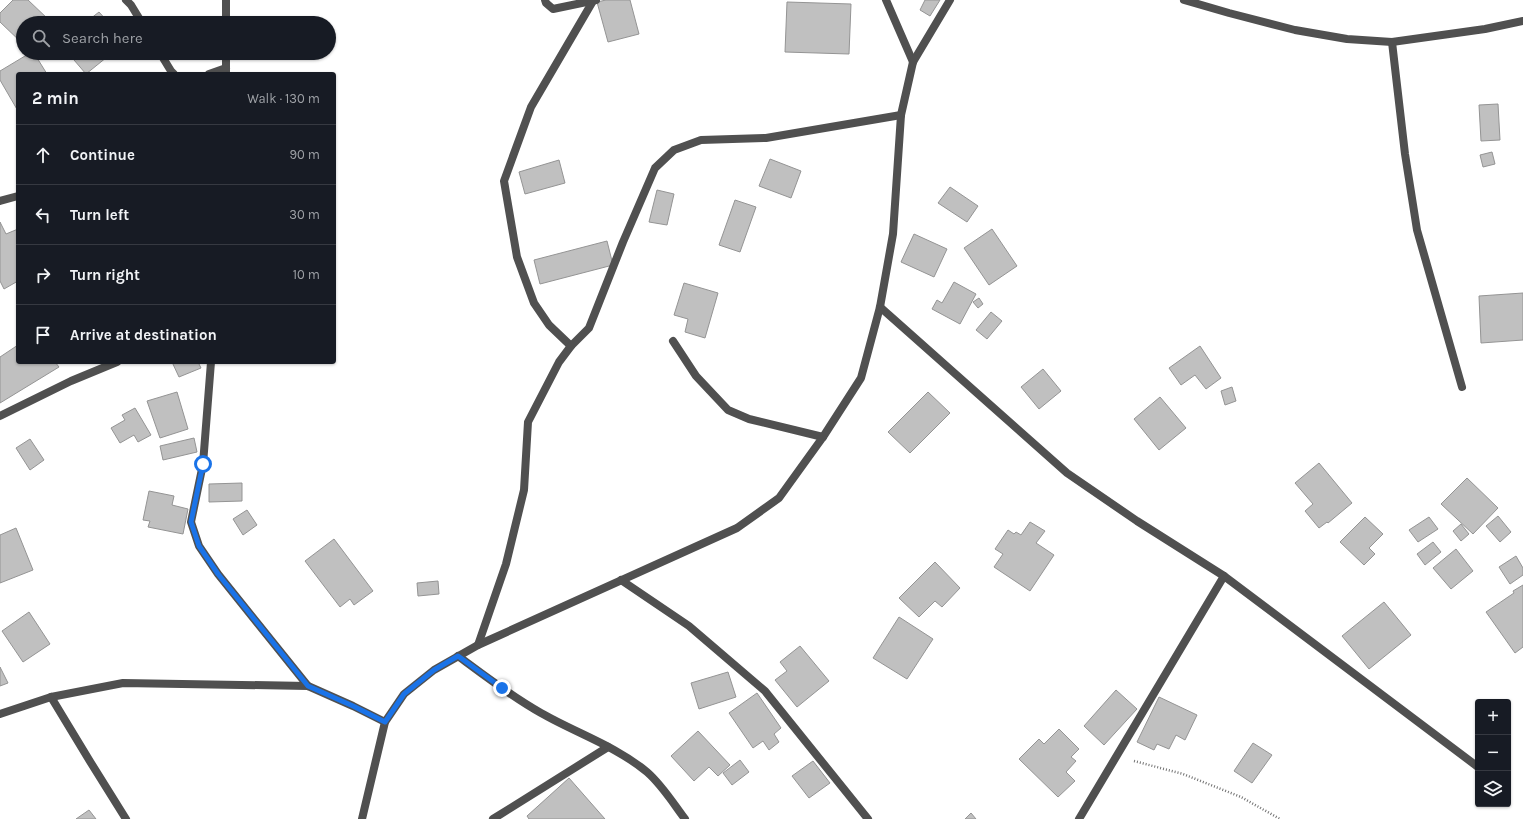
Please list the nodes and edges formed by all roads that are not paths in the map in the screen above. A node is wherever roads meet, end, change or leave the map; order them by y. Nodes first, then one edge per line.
1 (126, 0) edge
2 (226, 0) edge
3 (545, 0) edge
4 (886, 0) edge
5 (950, 0) edge
6 (1184, 0) edge
7 (595, 1) edge
8 (137, 16) edge
9 (226, 16) edge
10 (1523, 21) edge
11 (1392, 42) junction
12 (164, 60) edge
13 (226, 60) edge
14 (913, 62) junction
15 (226, 71) edge
16 (172, 72) edge
17 (901, 115) junction
18 (16, 197) edge
19 (0, 202) edge
20 (880, 307) junction
21 (673, 341) dead end
22 (571, 346) junction
23 (111, 364) edge
24 (211, 364) edge
25 (1462, 387) dead end
26 (0, 416) edge
27 (822, 437) junction
28 (1224, 576) junction
29 (621, 580) junction
30 (478, 645) junction
31 (458, 656) junction
32 (308, 686) junction
33 (51, 697) junction
34 (0, 714) edge
35 (385, 722) junction
36 (608, 747) junction
37 (1475, 765) edge
38 (125, 818) edge
39 (362, 819) edge
40 (493, 819) edge
41 (685, 819) edge
42 (868, 819) edge
43 (1079, 819) edge

1 - 8 street
2 - 9 street
3 - 7 street
4 - 14 street
5 - 14 street
6 - 11 street
7 - 22 street
10 - 11 street
11 - 25 street
12 - 16 street
13 - 15 street
14 - 17 street
17 - 20 street
17 - 22 street
18 - 19 street
20 - 27 street
20 - 28 street
21 - 27 street
22 - 30 street
23 - 26 street
24 - 32 street
27 - 29 street
28 - 37 street
28 - 43 street
29 - 30 street
29 - 42 street
30 - 31 street
31 - 35 street
31 - 36 street
32 - 33 street
32 - 35 street
33 - 34 street
33 - 38 street
35 - 39 street
36 - 40 street
36 - 41 street

